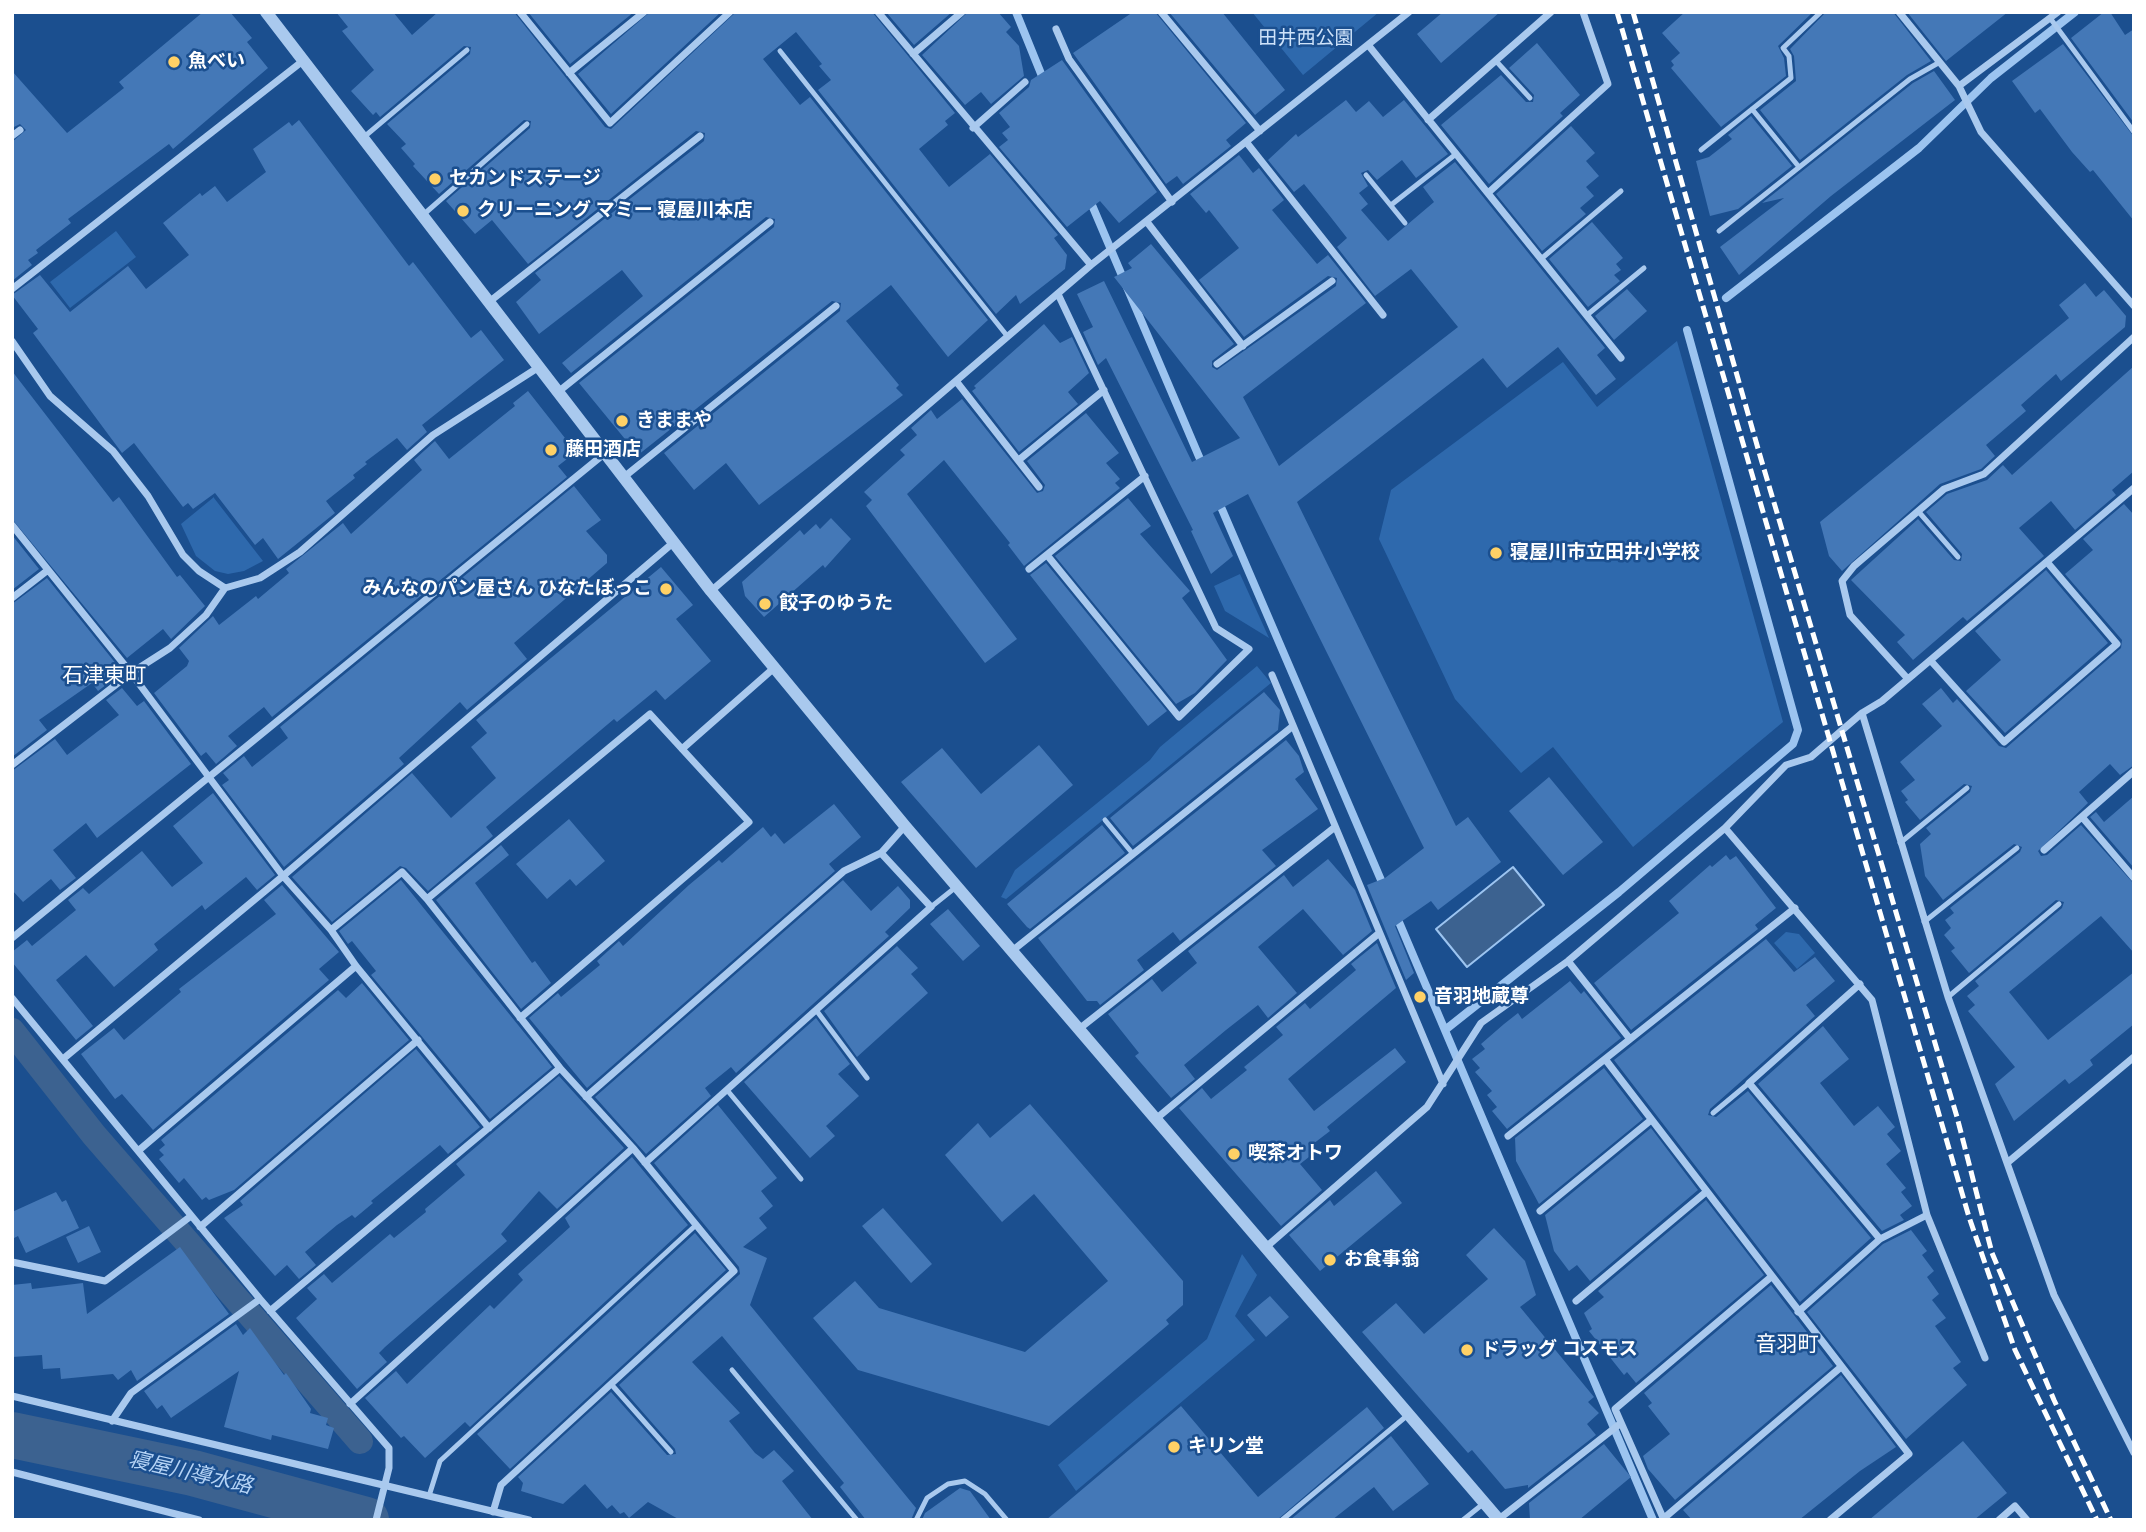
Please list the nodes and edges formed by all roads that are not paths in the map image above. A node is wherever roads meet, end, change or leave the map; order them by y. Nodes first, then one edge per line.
1 (266, 12) edge
2 (520, 12) edge
3 (644, 12) edge
4 (730, 12) edge
5 (878, 12) edge
6 (962, 12) edge
7 (1161, 12) edge
8 (1409, 12) edge
9 (1551, 12) edge
10 (1583, 12) edge
11 (1821, 12) edge
12 (1899, 12) edge
13 (2057, 12) edge
14 (2052, 21) junction
15 (1056, 29) dead end
16 (1369, 46) junction
17 (467, 50) dead end
18 (780, 51) dead end
19 (913, 54) junction
20 (305, 60) junction
21 (1496, 61) junction
22 (1940, 62) junction
23 (569, 73) junction
24 (1025, 82) dead end
25 (1959, 86) junction
26 (1530, 98) dead end
27 (1752, 109) junction
28 (1428, 120) junction
29 (527, 124) dead end
30 (972, 128) junction
31 (20, 130) dead end
32 (1260, 131) junction
33 (2134, 132) edge
34 (12, 136) edge
35 (700, 136) dead end
36 (364, 137) junction
37 (1247, 143) junction
38 (1701, 150) dead end
39 (1456, 153) junction
40 (1799, 167) junction
41 (1366, 175) dead end
42 (1620, 191) dead end
43 (1488, 193) junction
44 (1172, 202) junction
45 (1391, 205) junction
46 (423, 215) junction
47 (770, 222) dead end
48 (1147, 222) junction
49 (1405, 223) dead end
50 (1718, 231) dead end
51 (1541, 259) junction
52 (1094, 264) junction
53 (1644, 268) dead end
54 (1332, 281) dead end
55 (12, 289) edge
56 (1058, 294) junction
57 (489, 302) junction
58 (836, 306) dead end
59 (2134, 306) edge
60 (1382, 315) dead end
61 (1587, 316) junction
62 (1008, 337) junction
63 (2134, 337) edge
64 (12, 341) edge
65 (1243, 346) junction
66 (1622, 358) dead end
67 (1217, 364) dead end
68 (539, 367) junction
69 (956, 381) junction
70 (1104, 390) junction
71 (558, 392) junction
72 (604, 454) junction
73 (1020, 459) junction
74 (1145, 476) junction
75 (624, 477) junction
76 (1039, 487) dead end
77 (2134, 488) edge
78 (1919, 511) junction
79 (12, 524) edge
80 (674, 542) junction
81 (1047, 555) junction
82 (1958, 557) dead end
83 (2047, 562) junction
84 (1029, 569) dead end
85 (48, 570) junction
86 (225, 587) junction
87 (711, 591) junction
88 (12, 598) edge
89 (1931, 661) junction
90 (774, 668) junction
91 (131, 673) junction
92 (1272, 675) dead end
93 (1908, 679) junction
94 (1862, 713) junction
95 (1293, 726) junction
96 (682, 748) junction
97 (12, 765) edge
98 (2134, 771) edge
99 (209, 779) junction
100 (1967, 788) dead end
101 (2082, 817) junction
102 (1105, 820) dead end
103 (905, 826) junction
104 (1335, 827) junction
105 (1725, 828) junction
106 (1900, 843) junction
107 (2017, 848) dead end
108 (2044, 850) dead end
109 (881, 853) junction
110 (1133, 854) junction
111 (284, 876) junction
112 (2134, 878) edge
113 (957, 887) junction
114 (427, 900) junction
115 (2059, 904) dead end
116 (931, 907) junction
117 (1795, 908) junction
118 (1924, 922) junction
119 (331, 930) junction
120 (1378, 934) junction
121 (12, 937) edge
122 (1012, 951) junction
123 (1568, 961) junction
124 (356, 966) junction
125 (1860, 984) junction
126 (1948, 997) junction
127 (12, 998) edge
128 (816, 1010) junction
129 (520, 1018) junction
130 (1079, 1029) junction
131 (1630, 1039) junction
132 (418, 1040) junction
133 (2134, 1057) edge
134 (63, 1059) junction
135 (1605, 1059) junction
136 (560, 1068) junction
137 (867, 1078) dead end
138 (1749, 1083) junction
139 (1443, 1084) junction
140 (727, 1090) junction
141 (586, 1097) junction
142 (1713, 1112) dead end
143 (1157, 1118) junction
144 (1651, 1120) junction
145 (489, 1128) junction
146 (1508, 1136) dead end
147 (633, 1148) junction
148 (138, 1151) junction
149 (645, 1163) junction
150 (2007, 1163) junction
151 (800, 1179) dead end
152 (1706, 1192) junction
153 (1540, 1211) dead end
154 (1927, 1215) junction
155 (191, 1216) junction
156 (696, 1225) junction
157 (200, 1227) junction
158 (1880, 1239) junction
159 (1265, 1248) junction
160 (12, 1262) edge
161 (1771, 1277) junction
162 (1576, 1301) dead end
163 (257, 1302) junction
164 (270, 1311) junction
165 (1798, 1312) junction
166 (1985, 1358) dead end
167 (1841, 1367) junction
168 (732, 1370) dead end
169 (611, 1384) junction
170 (12, 1396) edge
171 (350, 1404) junction
172 (1410, 1413) junction
173 (112, 1421) junction
174 (1621, 1423) junction
175 (671, 1452) dead end
176 (2134, 1453) edge
177 (12, 1472) edge
178 (384, 1488) junction
179 (429, 1496) junction
180 (1485, 1503) junction
181 (493, 1512) junction
182 (1499, 1519) edge
183 (1664, 1519) edge
184 (199, 1520) edge
185 (376, 1520) edge
186 (529, 1520) edge
187 (857, 1520) edge
188 (916, 1520) edge
189 (1007, 1520) edge
190 (1282, 1520) edge
191 (1463, 1520) edge
192 (1830, 1520) edge
193 (1999, 1520) edge
194 (2027, 1520) edge

1 - 20 street
2 - 23 street
3 - 23 street
4 - 23 street
5 - 19 street
6 - 19 street
7 - 32 street
8 - 16 street
9 - 21 street
10 - 43 street
11 - 27 lane
12 - 22 street
13 - 14 street
14 - 25 street
14 - 33 lane
15 - 44 street
16 - 28 street
16 - 32 street
17 - 36 lane
18 - 62 lane
19 - 30 street
20 - 36 street
20 - 55 street
21 - 26 lane
21 - 28 street
22 - 25 street
22 - 40 lane
24 - 30 street
25 - 59 street
27 - 38 lane
27 - 40 lane
28 - 39 street
29 - 46 lane
30 - 52 street
31 - 34 street
32 - 37 street
35 - 57 street
36 - 46 street
37 - 44 street
37 - 60 street
39 - 43 street
39 - 45 lane
40 - 50 lane
41 - 45 lane
42 - 51 lane
43 - 51 street
44 - 48 street
45 - 49 lane
46 - 57 street
47 - 71 street
48 - 52 street
48 - 65 street
51 - 61 street
52 - 56 street
53 - 61 lane
54 - 65 street
56 - 62 street
56 - 70 street
57 - 68 street
58 - 75 street
61 - 66 street
62 - 69 street
63 - 78 street
64 - 86 street
65 - 67 street
68 - 71 street
68 - 86 street
69 - 73 street
69 - 87 street
70 - 73 street
70 - 74 street
71 - 72 street
72 - 75 street
72 - 99 street
73 - 76 street
74 - 81 street
74 - 81 street
75 - 80 street
77 - 83 street
78 - 82 lane
78 - 93 street
79 - 85 street
80 - 87 street
80 - 111 street
81 - 84 street
83 - 89 street
83 - 89 street
85 - 88 street
85 - 91 street
86 - 91 street
87 - 90 street
89 - 93 street
90 - 96 street
90 - 103 street
91 - 97 street
91 - 99 street
92 - 95 street
93 - 94 street
94 - 105 street
94 - 106 street
95 - 104 street
95 - 110 street
96 - 114 street
96 - 129 street
98 - 101 street
99 - 111 street
99 - 121 street
100 - 106 lane
101 - 108 street
101 - 112 street
102 - 110 lane
103 - 109 street
103 - 113 street
104 - 120 street
104 - 130 street
105 - 117 street
105 - 123 street
106 - 118 street
107 - 118 lane
109 - 116 street
109 - 141 street
110 - 122 street
111 - 119 street
111 - 134 street
113 - 116 lane
113 - 122 street
114 - 119 street
114 - 129 street
115 - 126 lane
116 - 128 street
117 - 125 street
117 - 131 street
118 - 126 street
119 - 124 street
120 - 139 street
120 - 143 street
122 - 130 street
123 - 131 street
123 - 139 street
124 - 132 street
124 - 148 street
125 - 138 street
125 - 154 street
126 - 150 street
127 - 134 street
128 - 137 lane
128 - 140 street
129 - 136 street
130 - 143 street
131 - 135 street
132 - 145 street
132 - 157 street
133 - 150 street
134 - 148 street
135 - 144 street
135 - 146 street
136 - 141 street
136 - 145 street
138 - 142 lane
138 - 158 street
139 - 159 street
140 - 149 street
140 - 151 lane
141 - 147 street
143 - 159 street
144 - 152 street
144 - 153 street
145 - 164 street
147 - 149 street
147 - 171 street
148 - 155 street
149 - 156 street
150 - 176 street
152 - 161 street
152 - 162 street
154 - 158 street
154 - 166 street
155 - 157 street
155 - 160 street
156 - 169 street
156 - 179 lane
157 - 163 street
158 - 165 street
159 - 172 street
161 - 165 street
161 - 174 street
163 - 164 street
163 - 173 street
164 - 171 street
165 - 167 street
167 - 183 street
167 - 192 street
168 - 187 lane
169 - 175 lane
169 - 181 street
170 - 173 street
171 - 178 street
172 - 180 street
172 - 190 lane
173 - 178 street
174 - 182 street
174 - 183 street
177 - 184 street
178 - 179 street
178 - 185 street
179 - 181 street
180 - 182 street
180 - 191 lane
181 - 186 street
188 - 189 lane
193 - 194 street

